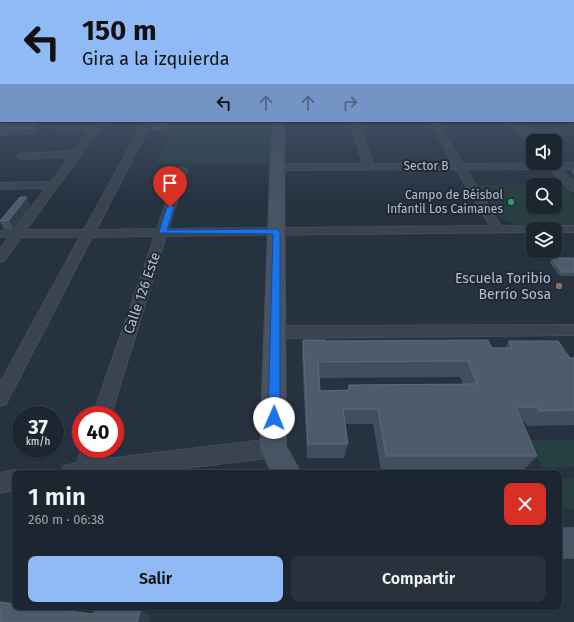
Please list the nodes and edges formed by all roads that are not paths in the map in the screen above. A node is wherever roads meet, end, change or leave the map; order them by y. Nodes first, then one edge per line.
1 (85, 143) edge
2 (136, 143) edge
3 (278, 143) edge
4 (361, 143) edge
5 (446, 143) edge
6 (77, 154) junction
7 (22, 156) dead end
8 (526, 165) edge
9 (562, 165) edge
10 (369, 166) junction
11 (459, 166) junction
12 (574, 166) edge
13 (278, 167) junction
14 (182, 170) dead end
15 (558, 170) edge
16 (55, 185) junction
17 (0, 186) edge
18 (574, 188) edge
19 (526, 229) edge
20 (562, 229) edge
21 (574, 229) edge
22 (498, 230) junction
23 (89, 232) junction
24 (163, 232) junction
25 (277, 232) junction
26 (0, 234) edge
27 (19, 234) junction
28 (0, 258) edge
29 (574, 330) edge
30 (275, 332) junction
31 (0, 399) edge
32 (105, 406) edge
33 (274, 448) junction
34 (86, 458) edge
35 (79, 470) edge
36 (94, 470) edge
37 (285, 470) edge
38 (12, 480) edge
39 (0, 482) edge
40 (562, 543) edge
41 (574, 543) edge

1 - 6 street
2 - 23 street
3 - 13 street
4 - 10 street
5 - 11 street
6 - 7 street
6 - 16 street
8 - 11 street, Sector B
9 - 12 street, Sector B
10 - 11 street, Sector B
10 - 13 street, Sector B
11 - 22 street
13 - 25 street
14 - 24 street, Calle 126 Este
15 - 18 street
16 - 17 street
16 - 27 street
19 - 22 street
20 - 21 street
22 - 25 street
23 - 24 street
23 - 27 street
23 - 31 street
24 - 25 street
24 - 32 street, Calle 126 Este
25 - 30 street
26 - 27 street
27 - 28 street
29 - 30 street
30 - 33 street
33 - 36 street
33 - 37 street
34 - 35 street
38 - 39 street
40 - 41 street

